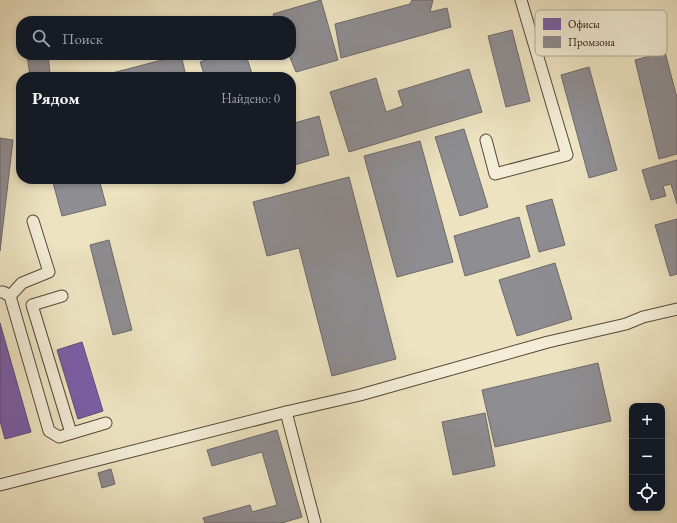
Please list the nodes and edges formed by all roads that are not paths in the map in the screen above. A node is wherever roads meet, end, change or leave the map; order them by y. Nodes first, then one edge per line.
1 (521, 0) edge
2 (535, 47) edge
3 (538, 56) edge
4 (486, 140) dead end
5 (33, 221) dead end
6 (5, 294) edge
7 (62, 296) dead end
8 (677, 309) edge
9 (286, 412) junction
10 (106, 423) dead end
11 (71, 433) junction
12 (0, 485) edge
13 (315, 523) edge

1 - 2 lane
3 - 4 lane
5 - 6 lane
6 - 11 lane
7 - 11 lane
8 - 9 lane
9 - 12 lane
9 - 13 lane
10 - 11 lane

